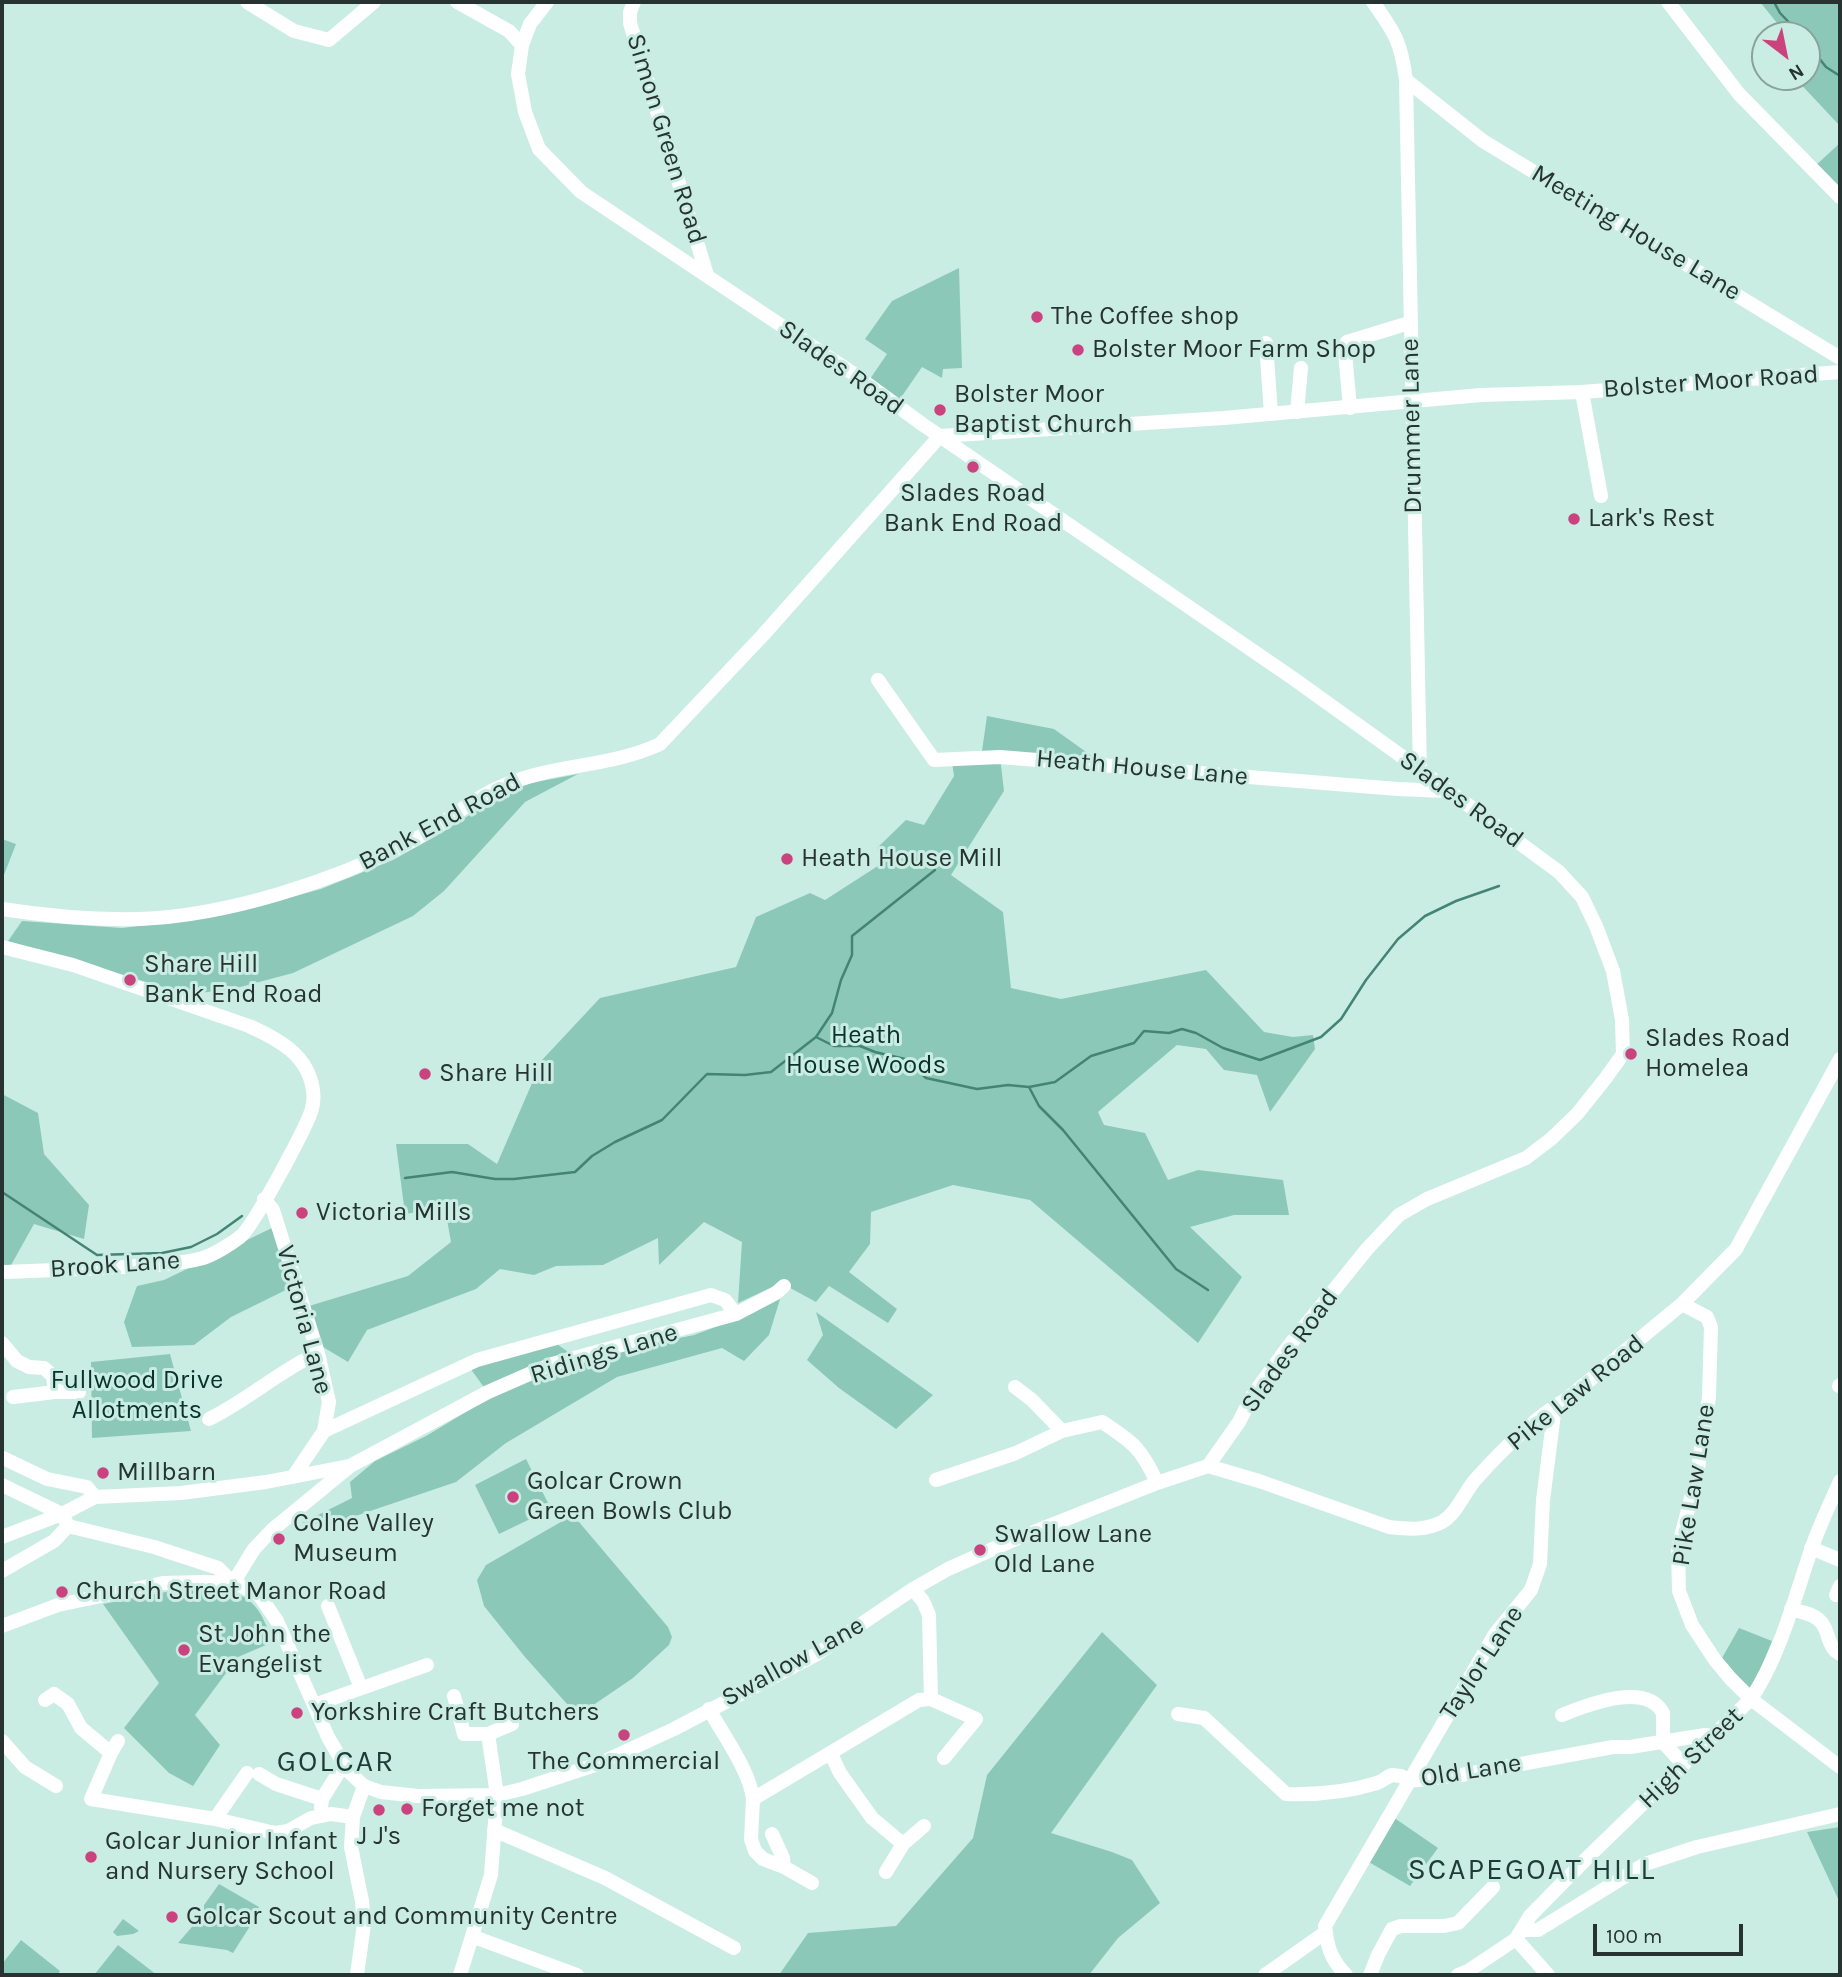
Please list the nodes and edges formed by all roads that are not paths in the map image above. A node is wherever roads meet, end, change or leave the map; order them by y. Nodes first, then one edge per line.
1 (247, 2) edge
2 (374, 2) edge
3 (457, 2) edge
4 (547, 2) edge
5 (634, 2) edge
6 (1373, 2) edge
7 (1668, 2) edge
8 (522, 45) junction
9 (1406, 80) junction
10 (1840, 197) edge
11 (708, 275) junction
12 (1409, 323) junction
13 (1266, 343) dead end
14 (1840, 358) edge
15 (1301, 368) dead end
16 (1840, 372) edge
17 (1582, 392) junction
18 (1412, 402) junction
19 (1350, 408) junction
20 (1297, 412) junction
21 (1271, 414) junction
22 (940, 436) junction
23 (1601, 496) dead end
24 (878, 680) dead end
25 (1420, 771) junction
26 (1447, 791) junction
27 (2, 909) edge
28 (2, 947) edge
29 (1840, 1059) edge
30 (264, 1199) junction
31 (2, 1272) edge
32 (784, 1286) dead end
33 (1682, 1304) junction
34 (736, 1314) junction
35 (2, 1343) edge
36 (318, 1353) junction
37 (1015, 1387) dead end
38 (55, 1392) junction
39 (79, 1392) dead end
40 (13, 1397) dead end
41 (1555, 1406) junction
42 (209, 1419) dead end
43 (324, 1431) junction
44 (1062, 1431) junction
45 (3, 1458) edge
46 (351, 1466) junction
47 (1208, 1466) junction
48 (293, 1477) junction
49 (936, 1480) dead end
50 (1840, 1481) edge
51 (1157, 1483) junction
52 (2, 1485) edge
53 (95, 1497) junction
54 (65, 1520) junction
55 (2, 1537) edge
56 (1811, 1548) junction
57 (1840, 1560) edge
58 (2, 1571) edge
59 (233, 1583) junction
60 (913, 1590) junction
61 (328, 1605) dead end
62 (1791, 1609) junction
63 (2, 1626) edge
64 (1840, 1654) edge
65 (427, 1665) dead end
66 (360, 1688) junction
67 (454, 1696) dead end
68 (931, 1699) junction
69 (1752, 1699) junction
70 (45, 1700) dead end
71 (314, 1705) junction
72 (709, 1710) junction
73 (1178, 1714) dead end
74 (1562, 1715) dead end
75 (512, 1724) dead end
76 (488, 1734) junction
77 (1714, 1736) junction
78 (2, 1741) edge
79 (1663, 1742) junction
80 (831, 1754) junction
81 (944, 1758) dead end
82 (1683, 1764) junction
83 (1840, 1767) edge
84 (337, 1776) dead end
85 (1408, 1781) junction
86 (56, 1786) dead end
87 (364, 1786) junction
88 (497, 1795) junction
89 (322, 1799) junction
90 (753, 1799) junction
91 (1840, 1814) edge
92 (320, 1816) junction
93 (353, 1817) junction
94 (215, 1819) junction
95 (924, 1826) dead end
96 (494, 1830) junction
97 (772, 1834) dead end
98 (904, 1844) junction
99 (784, 1867) junction
100 (886, 1871) dead end
101 (812, 1883) dead end
102 (1493, 1887) dead end
103 (1326, 1932) junction
104 (1519, 1935) junction
105 (474, 1937) junction
106 (734, 1948) dead end
107 (1466, 1974) edge
108 (357, 1975) edge
109 (460, 1975) edge
110 (577, 1975) edge
111 (1265, 1975) edge
112 (1346, 1975) edge
113 (1370, 1975) edge
114 (1548, 1975) edge

1 - 2 street
3 - 8 street
4 - 8 street
5 - 11 street, Simon Green Road
6 - 9 street, Drummer Lane
7 - 10 street
8 - 11 street, Slades Road
9 - 12 street, Drummer Lane
9 - 14 street, Meeting House Lane
11 - 22 street, Slades Road
12 - 18 street, Drummer Lane
12 - 19 street
13 - 21 street
15 - 20 street
16 - 17 street, Bolster Moor Road
17 - 18 street, Bolster Moor Road
17 - 23 street, Bolster Moor Road
18 - 19 street, Bolster Moor Road
18 - 25 street, Drummer Lane
19 - 20 street, Bolster Moor Road
20 - 21 street, Bolster Moor Road
21 - 22 street, Bolster Moor Road
22 - 25 street, Slades Road
22 - 27 street, Bank End Road
24 - 26 street, Heath House Lane
25 - 26 street, Slades Road
26 - 47 street, Slades Road
28 - 30 street
29 - 33 street, Pike Law Road
30 - 31 street, Brook Lane
30 - 36 street, Victoria Lane
32 - 34 street, Ridings Lane
33 - 41 street, Pike Law Road
33 - 69 street, Pike Law Lane
34 - 43 street
34 - 46 street, Ridings Lane
35 - 38 street
36 - 42 street
36 - 43 street, Victoria Lane
37 - 44 street
38 - 39 street
38 - 40 street
41 - 47 street, Pike Law Road
41 - 85 street, Taylor Lane
43 - 48 street, Victoria Lane
44 - 49 street
44 - 51 street
45 - 53 street
46 - 48 street
46 - 59 street
47 - 51 street, Swallow Lane
48 - 53 street
50 - 56 street, High Street
51 - 60 street, Swallow Lane
52 - 54 street
53 - 54 street
54 - 55 street
54 - 58 street
54 - 59 street
56 - 57 street
56 - 62 street, High Street
59 - 63 street
59 - 71 street
60 - 68 street
60 - 72 street, Swallow Lane
61 - 66 street
62 - 64 street
62 - 69 street, High Street
65 - 66 street
66 - 71 street
67 - 76 street
68 - 80 street
68 - 81 street
69 - 77 street, High Street
69 - 83 street, Pike Law Lane
70 - 94 street
71 - 87 street
72 - 88 street, Swallow Lane
72 - 90 street
73 - 85 street, Old Lane
74 - 79 street
75 - 76 street
76 - 88 street
77 - 79 street, Old Lane
77 - 82 street, High Street
78 - 86 street
79 - 82 street
79 - 85 street, Old Lane
80 - 90 street
80 - 98 street
82 - 104 street, High Street
84 - 89 street
85 - 103 street, Taylor Lane
87 - 88 street, Swallow Lane
87 - 93 street
88 - 96 street
89 - 92 street
89 - 94 street
90 - 99 street
91 - 104 street
92 - 93 street
92 - 94 street
93 - 108 street
95 - 98 street
96 - 105 street
96 - 106 street
97 - 99 street
98 - 100 street
99 - 101 street
102 - 113 street
103 - 111 street
103 - 112 street
104 - 107 street, High Street
104 - 114 street
105 - 109 street
105 - 110 street

